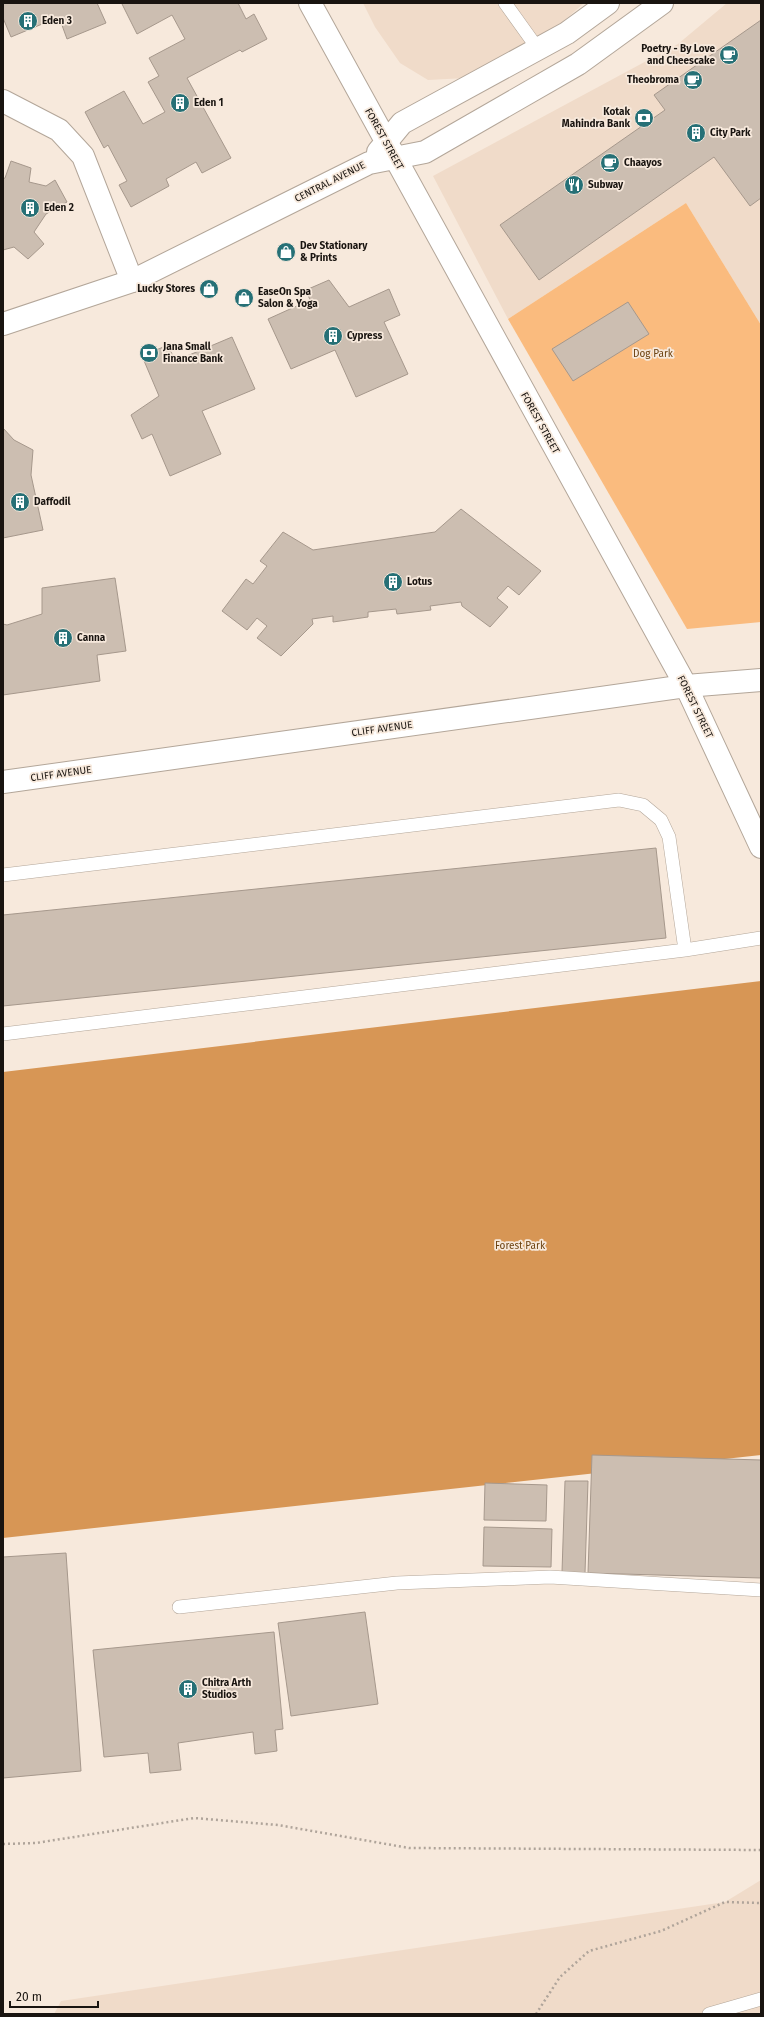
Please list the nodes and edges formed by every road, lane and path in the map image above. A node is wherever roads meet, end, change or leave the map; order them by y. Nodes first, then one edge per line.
1 (310, 3) edge
2 (505, 3) edge
3 (608, 3) edge
4 (662, 3) edge
5 (589, 17) junction
6 (607, 42) junction
7 (538, 49) junction
8 (3, 101) edge
9 (390, 150) junction
10 (132, 281) junction
11 (3, 324) edge
12 (761, 680) edge
13 (686, 686) junction
14 (3, 782) edge
15 (761, 848) edge
16 (3, 875) edge
17 (761, 938) edge
18 (685, 950) junction
19 (3, 1034) edge
20 (761, 1590) edge
21 (178, 1607) dead end
22 (3, 1844) edge
23 (761, 1850) edge
24 (761, 1903) edge
25 (761, 1999) edge
26 (536, 2014) edge
27 (709, 2014) edge

1 - 9 street, FOREST STREET
2 - 7 lane
3 - 5 street
4 - 6 street
5 - 6 street
5 - 7 street
6 - 9 street
7 - 9 street
8 - 10 street
9 - 10 street, CENTRAL AVENUE
9 - 13 street, FOREST STREET
10 - 11 street, CENTRAL AVENUE
12 - 13 street, CLIFF AVENUE
13 - 14 street, CLIFF AVENUE
13 - 15 street, FOREST STREET
16 - 18 lane
17 - 18 lane
18 - 19 lane
20 - 21 lane
22 - 23 path
24 - 26 path
25 - 27 lane

